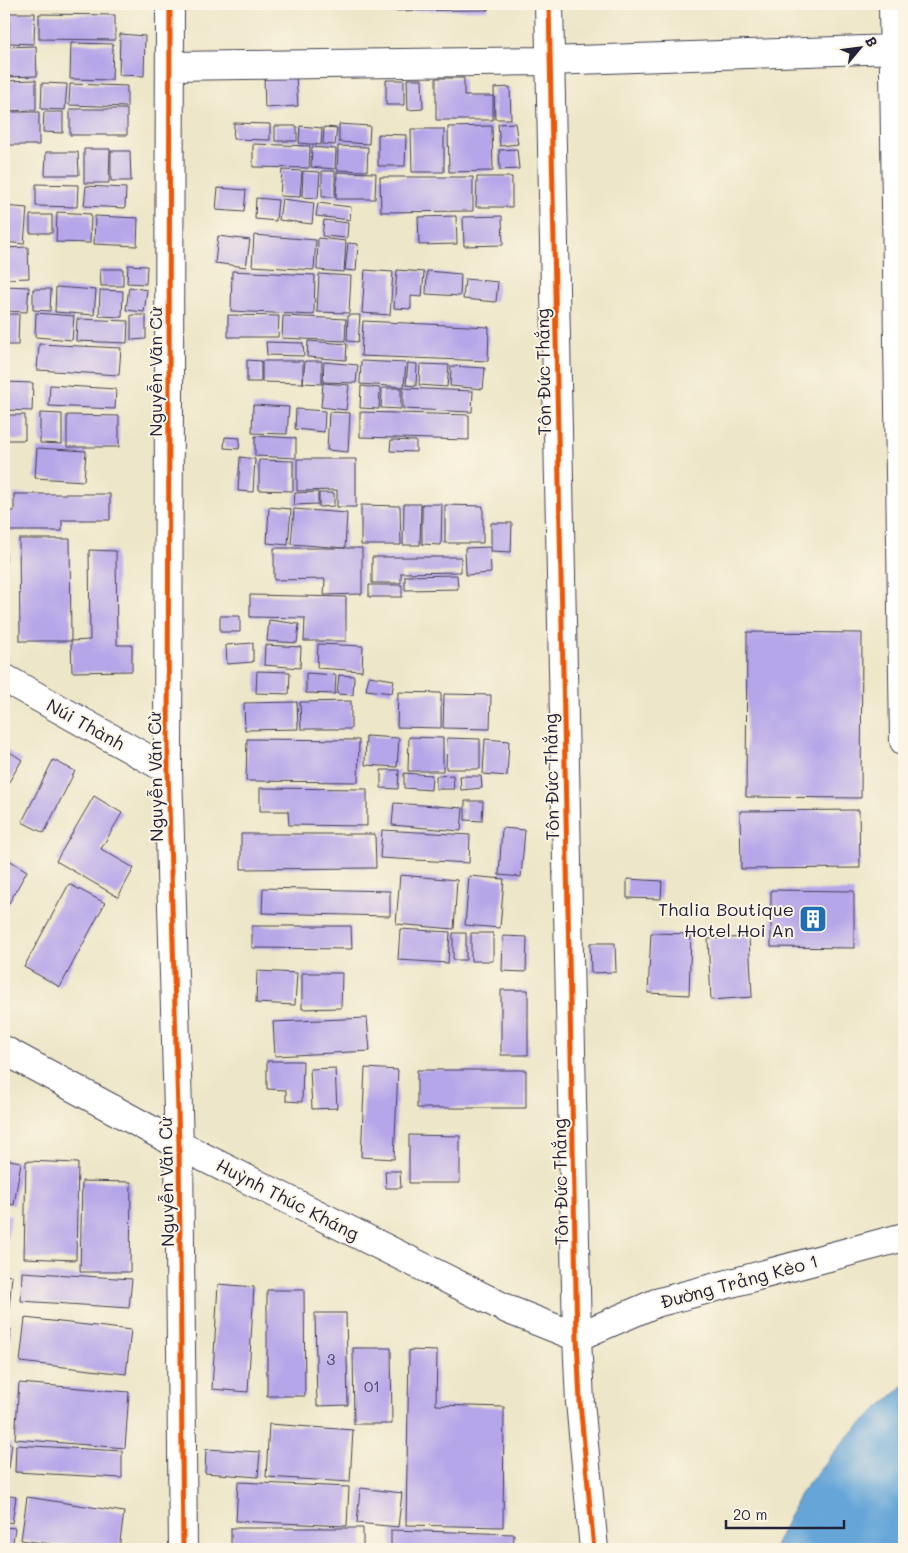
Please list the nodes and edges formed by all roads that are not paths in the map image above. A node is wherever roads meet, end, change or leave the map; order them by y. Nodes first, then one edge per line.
1 (170, 4) edge
2 (549, 4) edge
3 (893, 4) edge
4 (894, 50) junction
5 (550, 61) junction
6 (170, 66) junction
7 (4, 678) edge
8 (904, 741) edge
9 (168, 770) junction
10 (4, 1050) edge
11 (180, 1145) junction
12 (904, 1236) edge
13 (577, 1337) junction
14 (184, 1549) edge
15 (594, 1549) edge

1 - 6 street, Nguyễn Văn Cừ
2 - 5 street, Tôn Đức Thắng
3 - 4 street
4 - 5 street
4 - 8 street
5 - 6 street
5 - 13 street, Tôn Đức Thắng
6 - 9 street, Nguyễn Văn Cừ
7 - 9 street, Núi Thành
9 - 11 street, Nguyễn Văn Cừ
10 - 11 street, Huỳnh Thúc Kháng
11 - 13 street, Huỳnh Thúc Kháng
11 - 14 street, Nguyễn Văn Cừ
12 - 13 street, Đường Trảng Kèo 1
13 - 15 street, Tôn Đức Thắng

